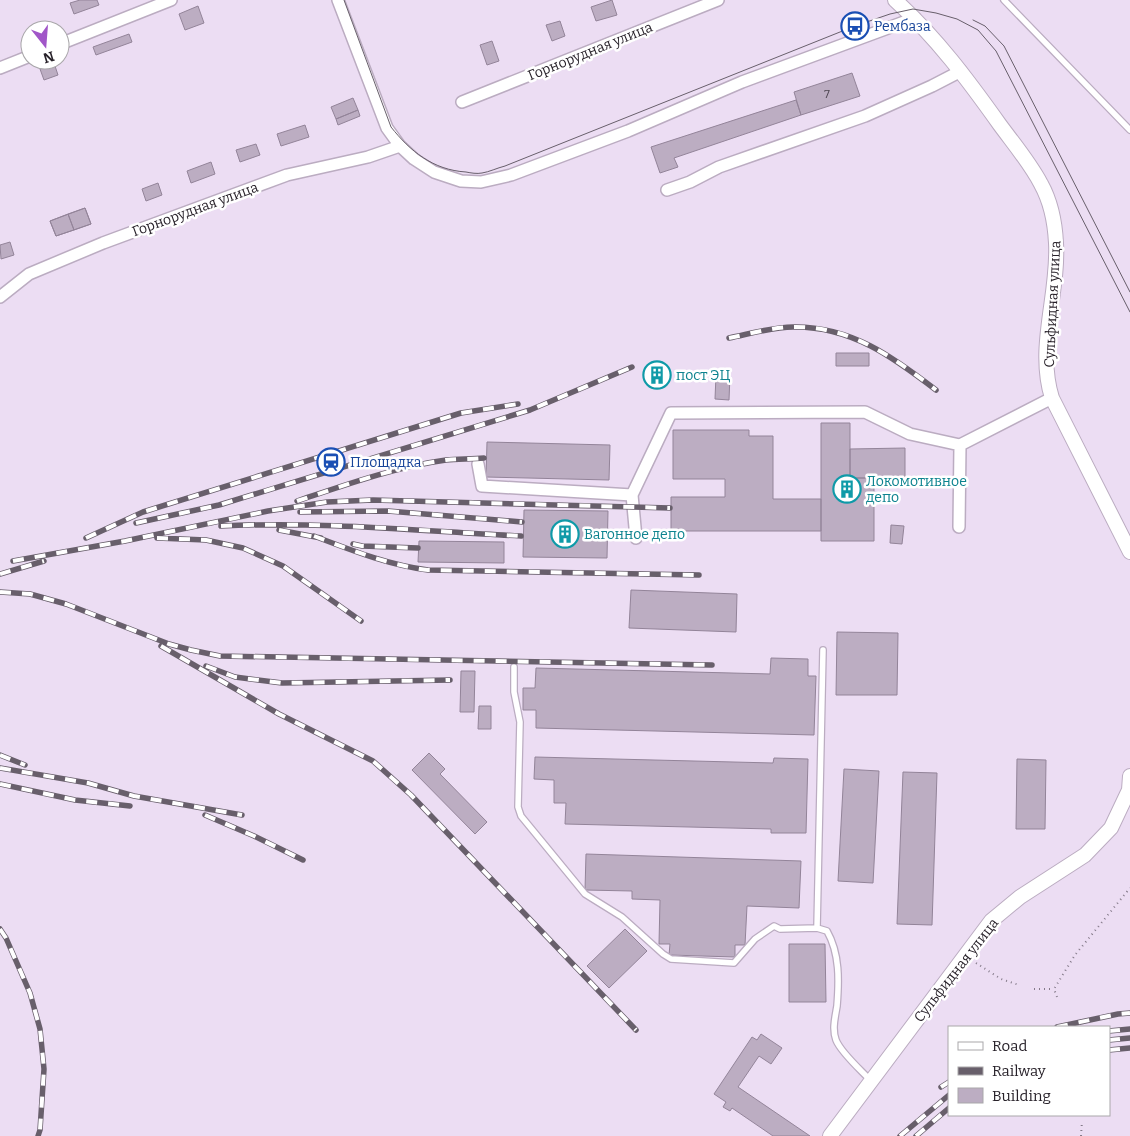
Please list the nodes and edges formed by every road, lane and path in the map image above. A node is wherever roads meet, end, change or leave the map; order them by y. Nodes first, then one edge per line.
1 (171, 0) edge
2 (338, 0) edge
3 (718, 0) edge
4 (895, 0) edge
5 (1004, 0) edge
6 (915, 18) junction
7 (70, 40) edge
8 (20, 60) edge
9 (0, 68) edge
10 (961, 71) junction
11 (462, 102) dead end
12 (1130, 130) edge
13 (400, 146) junction
14 (666, 190) dead end
15 (0, 297) edge
16 (1052, 398) junction
17 (960, 445) junction
18 (478, 464) dead end
19 (632, 495) junction
20 (960, 527) dead end
21 (636, 538) dead end
22 (1130, 552) edge
23 (823, 650) dead end
24 (514, 666) dead end
25 (1130, 776) edge
26 (1130, 888) edge
27 (817, 928) junction
28 (965, 956) junction
29 (1018, 985) dead end
30 (1034, 989) dead end
31 (1054, 989) junction
32 (1057, 997) dead end
33 (871, 1081) junction
34 (1082, 1121) dead end
35 (830, 1136) edge
36 (1081, 1136) edge

1 - 7 street
2 - 13 street
3 - 11 street, Горнорудная улица
4 - 6 street, Сульфидная улица
5 - 12 lane
6 - 10 street, Сульфидная улица
6 - 13 street
8 - 9 street
10 - 14 street
10 - 16 street, Сульфидная улица
13 - 15 street, Горнорудная улица
16 - 17 street
16 - 22 street, Сульфидная улица
17 - 19 street
17 - 20 street
18 - 19 street
19 - 21 street
23 - 27 lane
24 - 27 lane
25 - 28 street, Сульфидная улица
26 - 31 path
27 - 33 lane
28 - 29 path
28 - 33 street, Сульфидная улица
30 - 31 path
31 - 32 path
33 - 35 street, Сульфидная улица
34 - 36 path

